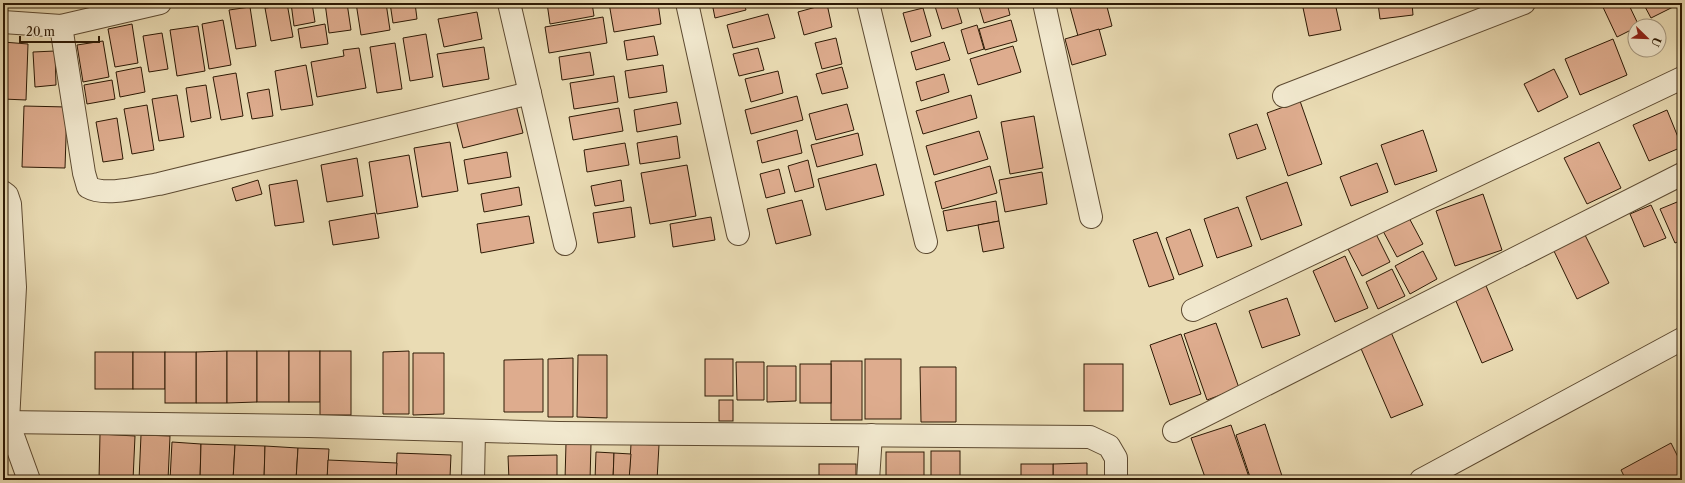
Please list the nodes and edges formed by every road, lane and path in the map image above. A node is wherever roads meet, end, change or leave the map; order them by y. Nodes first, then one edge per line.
1 (160, 3) edge
2 (509, 3) edge
3 (687, 3) edge
4 (868, 3) edge
5 (1044, 3) edge
6 (1524, 3) edge
7 (3, 22) edge
8 (61, 26) junction
9 (1682, 78) edge
10 (530, 93) junction
11 (1284, 96) dead end
12 (1682, 174) edge
13 (3, 192) edge
14 (1091, 217) dead end
15 (738, 234) dead end
16 (926, 242) dead end
17 (565, 244) dead end
18 (1193, 310) dead end
19 (1682, 339) edge
20 (6, 390) edge
21 (6, 422) edge
22 (474, 431) junction
23 (1174, 432) dead end
24 (871, 435) junction
25 (29, 480) edge
26 (473, 480) edge
27 (868, 480) edge
28 (1116, 480) edge
29 (1421, 480) edge

1 - 8 street
2 - 10 street
3 - 15 street
4 - 16 street
5 - 14 street
6 - 11 street
7 - 8 street
8 - 10 street
9 - 18 street
10 - 17 street
12 - 23 street
13 - 20 street
19 - 29 street
20 - 21 street
21 - 22 street
21 - 25 street
22 - 24 street
22 - 26 street
24 - 27 street
24 - 28 street

